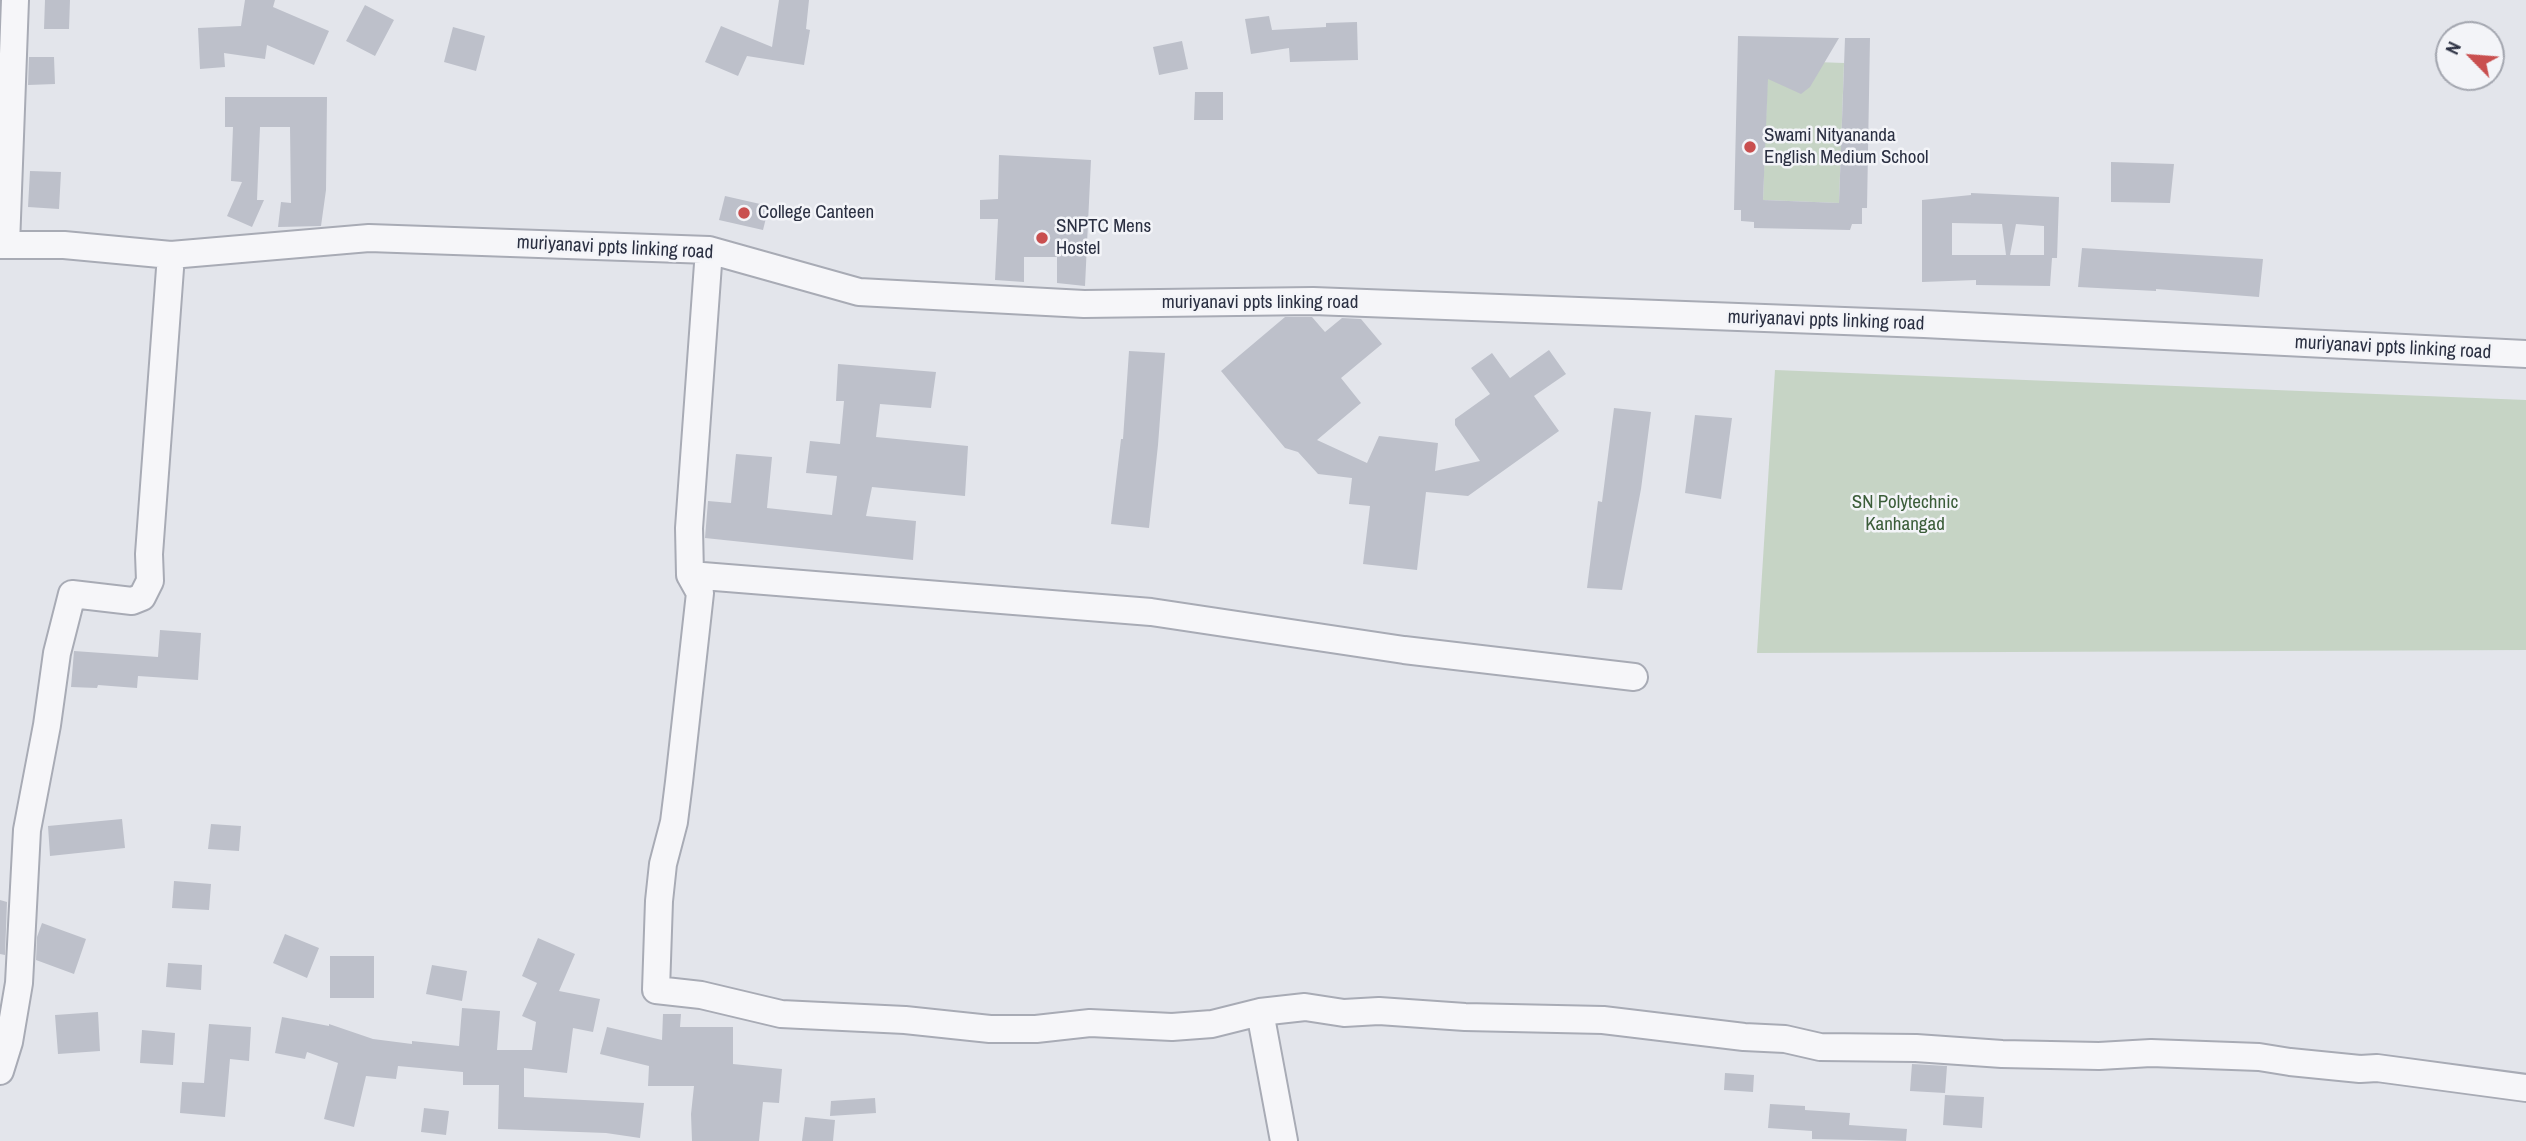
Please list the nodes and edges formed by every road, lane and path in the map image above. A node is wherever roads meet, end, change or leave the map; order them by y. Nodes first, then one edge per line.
1 (15, 0) edge
2 (3, 245) edge
3 (709, 250) junction
4 (172, 256) junction
5 (2526, 354) edge
6 (690, 575) junction
7 (1634, 677) dead end
8 (1260, 1012) junction
9 (0, 1072) edge
10 (2526, 1088) edge
11 (1284, 1141) edge

1 - 2 street
2 - 4 street, muriyanavi ppts linking road
3 - 4 street, muriyanavi ppts linking road
3 - 5 street, muriyanavi ppts linking road
3 - 6 street
4 - 9 street
6 - 7 street
6 - 8 street
8 - 10 street
8 - 11 street

